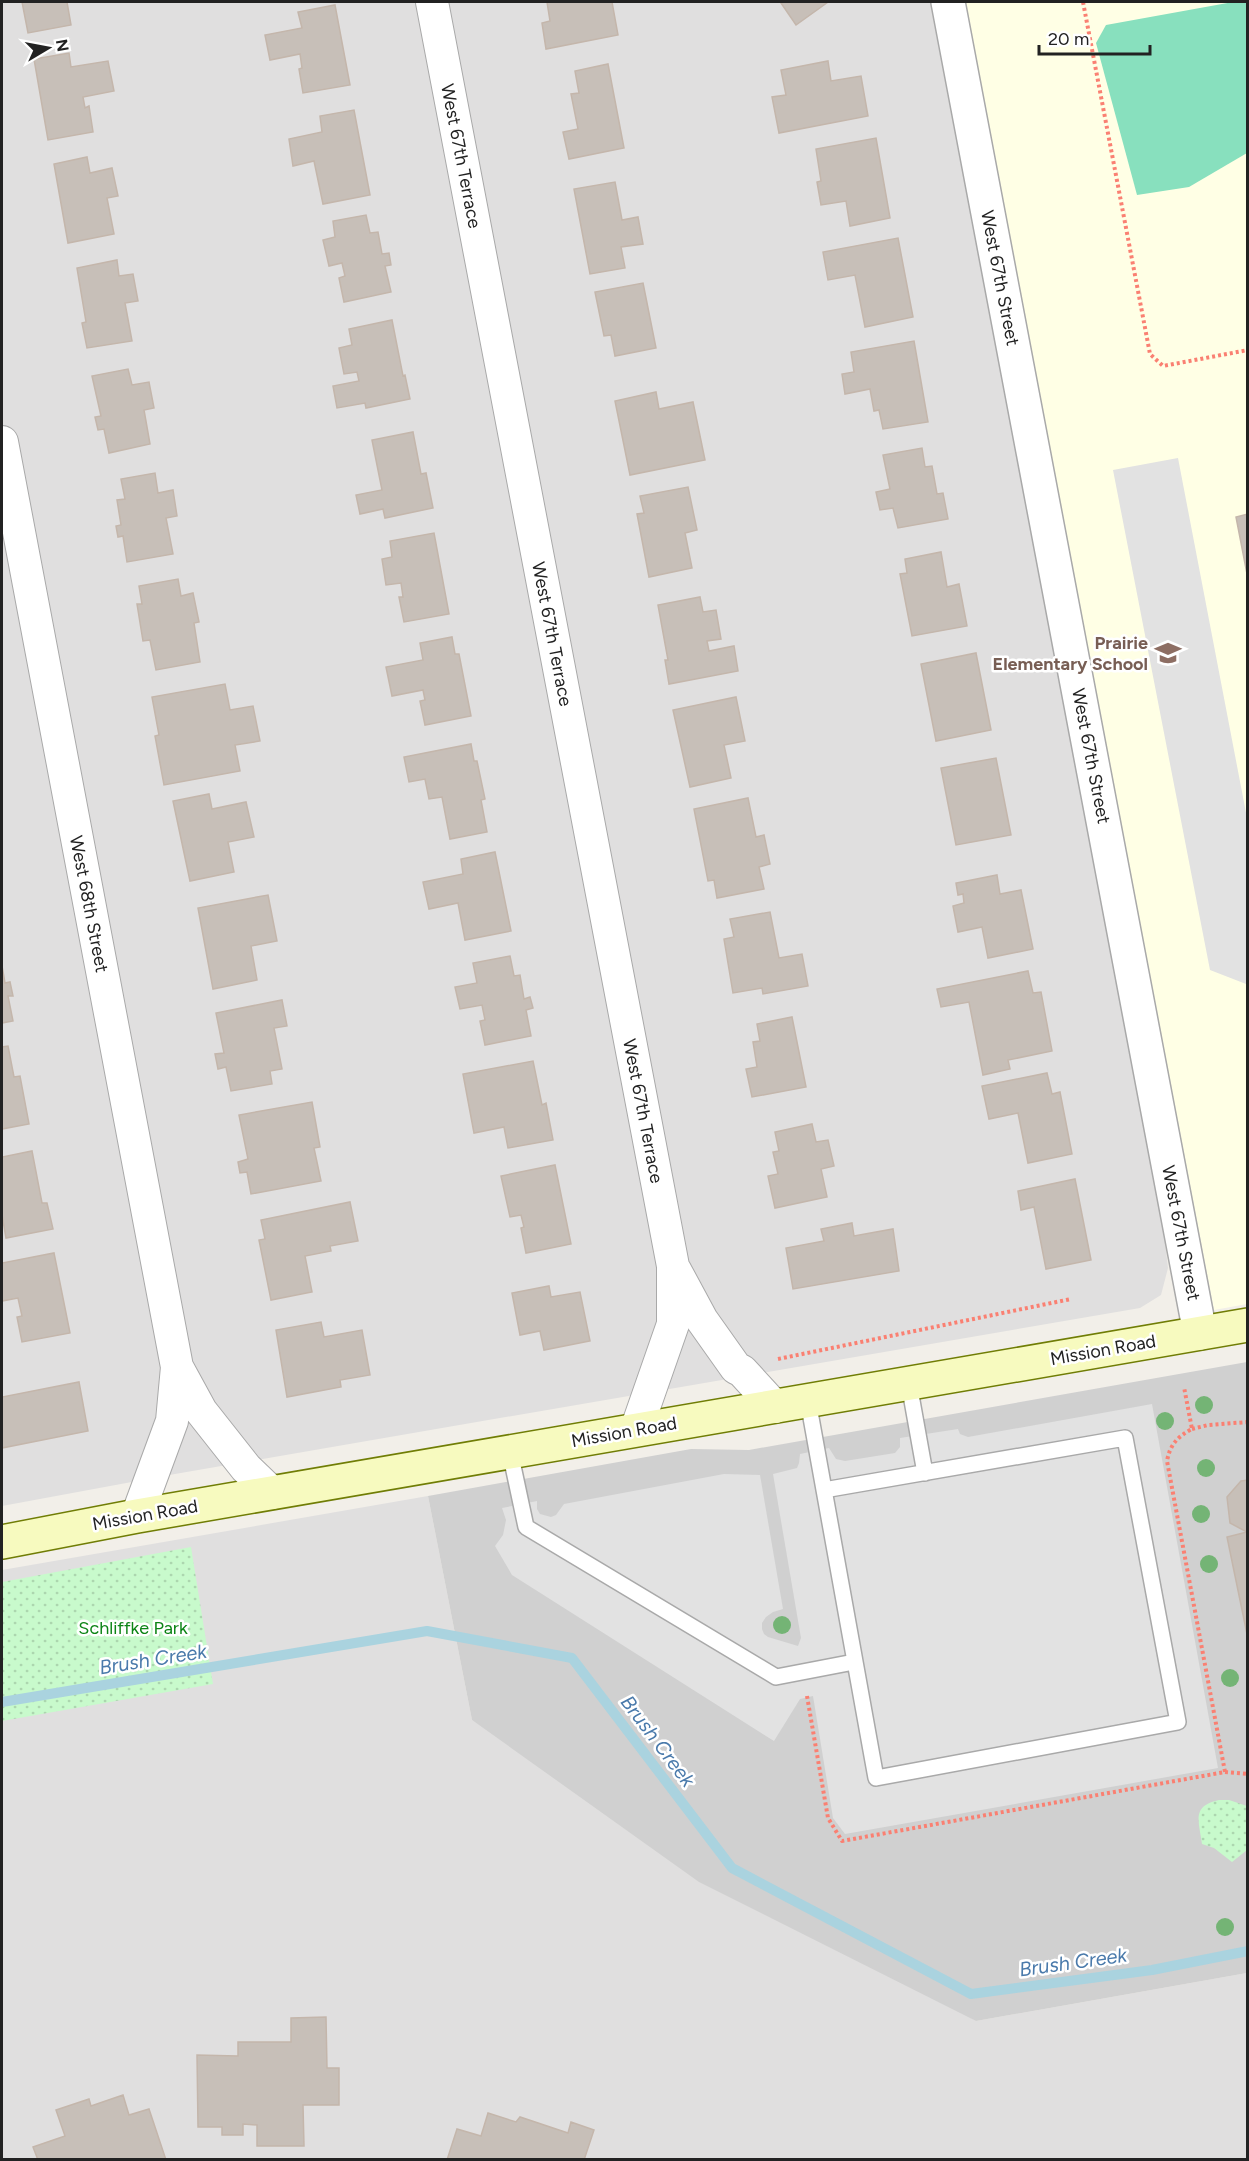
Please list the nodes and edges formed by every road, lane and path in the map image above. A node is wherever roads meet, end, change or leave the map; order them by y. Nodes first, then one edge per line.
1 (432, 2) edge
2 (948, 2) edge
3 (1083, 2) edge
4 (1248, 350) edge
5 (2, 442) edge
6 (673, 1266) junction
7 (1071, 1299) dead end
8 (1248, 1325) edge
9 (1200, 1333) junction
10 (767, 1361) dead end
11 (177, 1367) junction
12 (909, 1384) junction
13 (1184, 1387) dead end
14 (808, 1401) junction
15 (775, 1407) junction
16 (1248, 1422) edge
17 (1192, 1429) junction
18 (636, 1430) junction
19 (510, 1452) junction
20 (924, 1473) junction
21 (824, 1490) junction
22 (272, 1493) junction
23 (137, 1516) junction
24 (2, 1542) edge
25 (854, 1662) junction
26 (802, 1672) junction
27 (1225, 1772) junction
28 (1248, 1774) edge

1 - 6 street, West 67th Terrace
2 - 9 street, West 67th Street
3 - 4 path
5 - 11 street, West 68th Street
6 - 15 street, West 67th Terrace
6 - 18 street, West 67th Terrace
7 - 10 path
8 - 9 main road, Mission Road
9 - 12 main road, Mission Road
11 - 22 street, West 68th Street
11 - 23 street, West 68th Street
12 - 14 main road, Mission Road
12 - 20 lane
13 - 17 path
14 - 15 main road, Mission Road
14 - 21 lane
15 - 18 main road, Mission Road
16 - 17 path
17 - 27 path
18 - 19 main road, Mission Road
19 - 22 main road, Mission Road
19 - 26 lane
20 - 21 lane
20 - 25 lane
21 - 25 lane
22 - 23 main road, Mission Road
23 - 24 main road, Mission Road
25 - 26 lane
26 - 27 path
27 - 28 path

